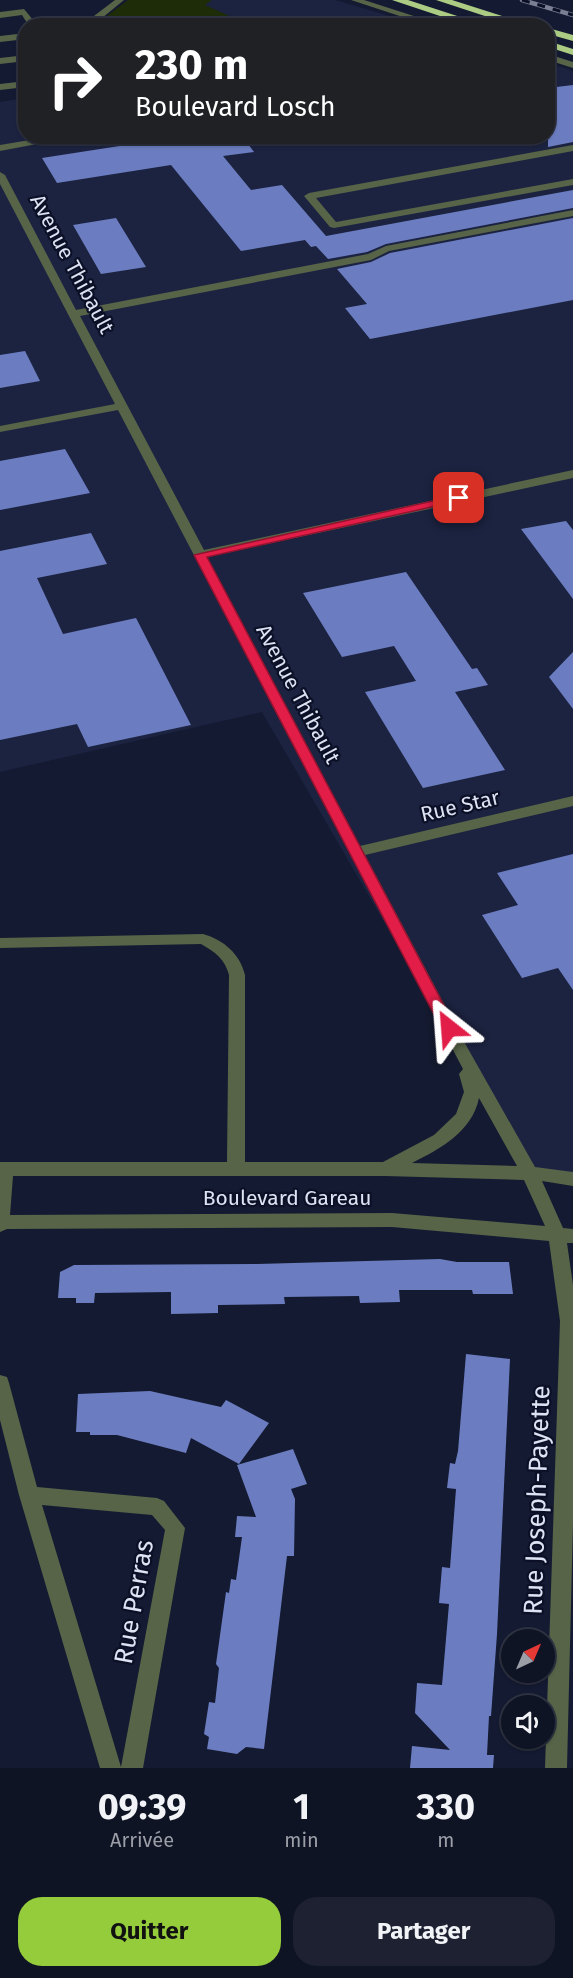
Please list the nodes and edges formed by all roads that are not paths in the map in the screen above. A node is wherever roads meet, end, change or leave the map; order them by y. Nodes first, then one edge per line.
1 (120, 0) edge
2 (355, 0) edge
3 (397, 0) edge
4 (441, 0) edge
5 (0, 15) edge
6 (28, 18) edge
7 (97, 18) edge
8 (415, 18) edge
9 (457, 18) edge
10 (501, 18) edge
11 (555, 33) edge
12 (18, 37) edge
13 (573, 38) edge
14 (0, 39) edge
15 (555, 46) edge
16 (573, 52) edge
17 (18, 59) edge
18 (0, 61) edge
19 (555, 61) edge
20 (573, 65) edge
21 (18, 85) edge
22 (0, 87) edge
23 (25, 144) edge
24 (0, 148) edge
25 (573, 148) edge
26 (0, 175) edge
27 (573, 182) edge
28 (573, 213) edge
29 (73, 314) junction
30 (122, 406) junction
31 (0, 429) edge
32 (573, 474) edge
33 (200, 555) junction
34 (573, 801) edge
35 (356, 852) junction
36 (0, 942) edge
37 (459, 1048) junction
38 (3, 1169) edge
39 (236, 1169) junction
40 (385, 1169) junction
41 (530, 1173) junction
42 (573, 1179) edge
43 (0, 1223) edge
44 (565, 1235) edge
45 (0, 1383) edge
46 (29, 1495) junction
47 (567, 1636) edge
48 (111, 1768) edge
49 (132, 1768) edge
50 (556, 1768) edge

1 - 7 street
2 - 8 street
3 - 9 highway
4 - 10 highway
5 - 6 street
11 - 13 highway
12 - 14 street
15 - 16 highway
17 - 18 street
19 - 20 street
21 - 22 street
23 - 24 street
25 - 27 street
26 - 29 street, Avenue Thibault
28 - 29 street
29 - 30 street, Avenue Thibault
30 - 31 street
30 - 33 street, Avenue Thibault
32 - 33 street
33 - 35 street, Avenue Thibault
34 - 35 street, Rue Star
35 - 37 street, Avenue Thibault
36 - 39 street
37 - 40 street
37 - 41 street, Avenue Thibault
38 - 39 street, Boulevard Gareau
38 - 43 street
39 - 40 street, Boulevard Gareau
40 - 41 street, Boulevard Gareau
41 - 42 street, Boulevard Gareau
41 - 44 street, Avenue Thibault
43 - 44 street, Boulevard Gareau
44 - 47 street, Rue Joseph-Payette
45 - 46 street, Rue Perras
46 - 48 street, Rue Perras
46 - 49 street, Rue Perras
47 - 50 street, Rue Joseph-Payette

